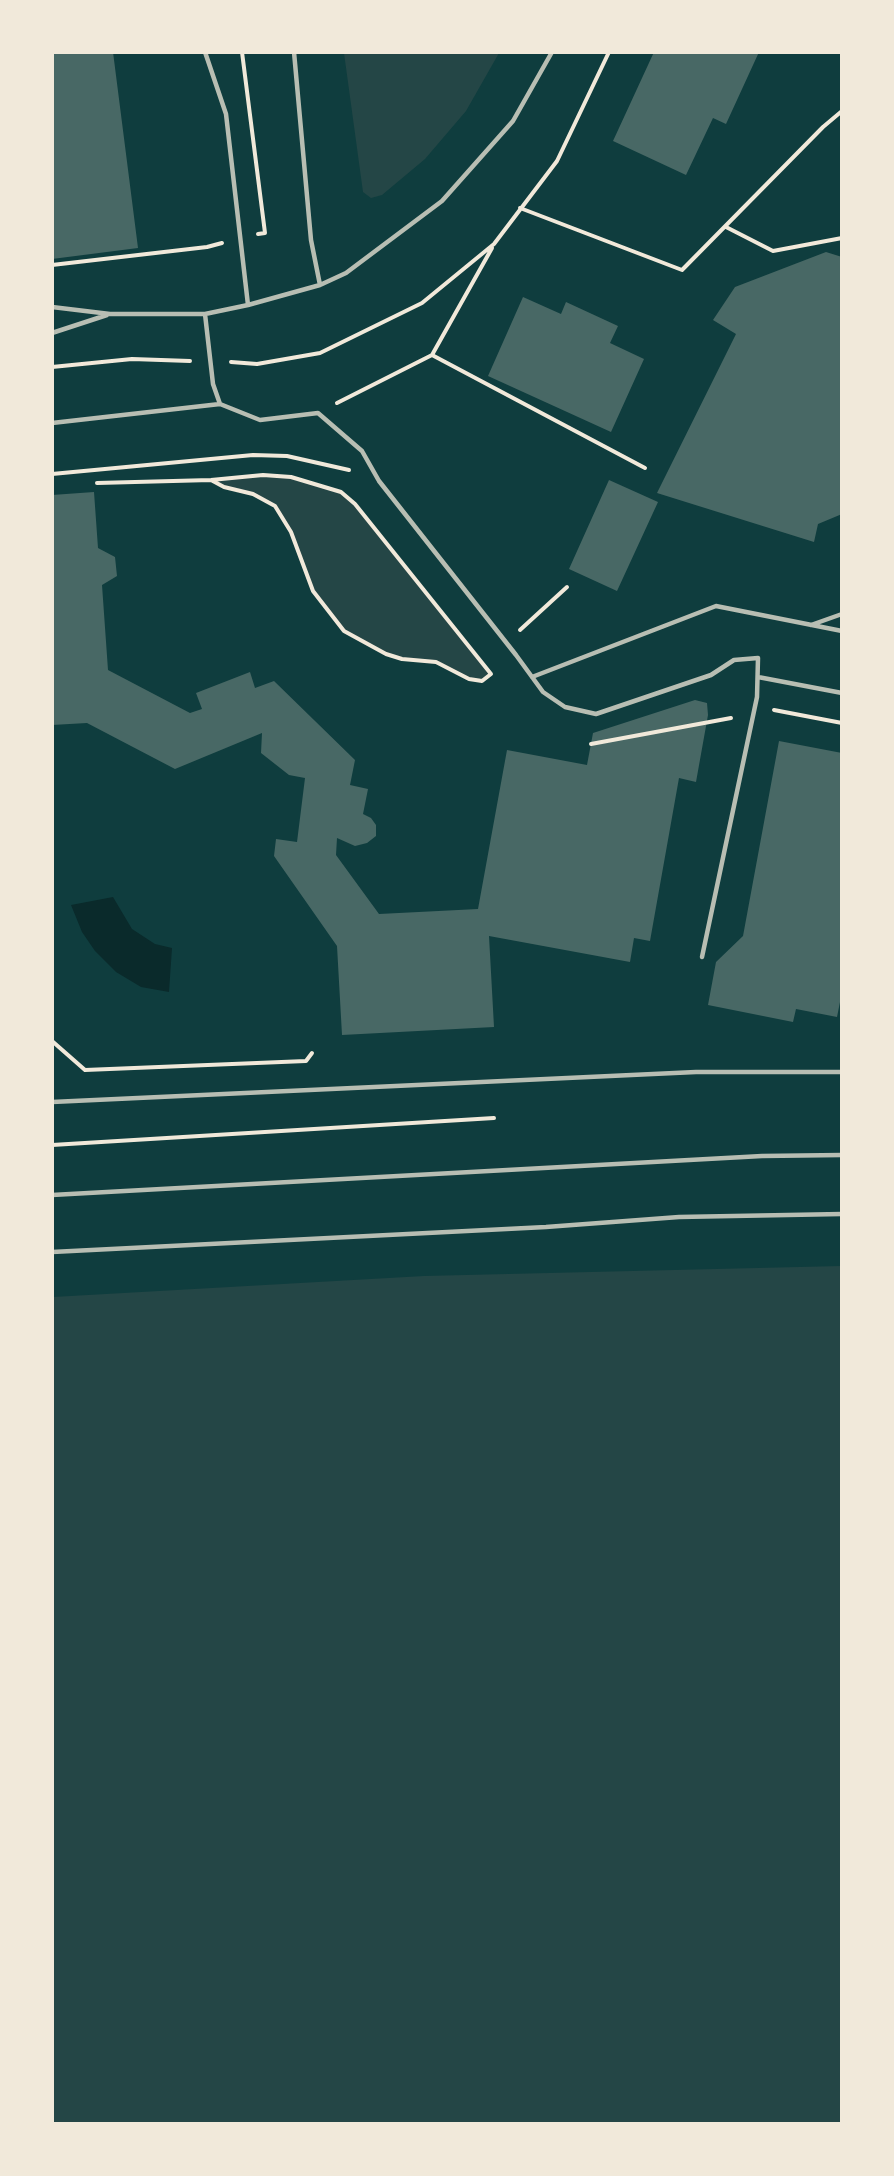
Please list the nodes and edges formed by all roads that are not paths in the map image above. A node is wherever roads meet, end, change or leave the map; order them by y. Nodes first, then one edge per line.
1 (206, 52) edge
2 (294, 52) edge
3 (552, 52) edge
4 (320, 285) junction
5 (248, 305) junction
6 (52, 307) edge
7 (110, 314) junction
8 (205, 314) junction
9 (52, 333) edge
10 (219, 404) junction
11 (52, 423) edge
12 (842, 614) edge
13 (811, 625) junction
14 (842, 631) edge
15 (532, 677) junction
16 (758, 677) junction
17 (842, 693) edge
18 (702, 957) dead end
19 (842, 1072) edge
20 (52, 1102) edge
21 (842, 1155) edge
22 (52, 1195) edge
23 (842, 1214) edge
24 (52, 1252) edge

1 - 5 lane
2 - 4 lane
3 - 4 lane
4 - 5 lane
5 - 8 lane
6 - 7 lane
7 - 8 lane
7 - 9 lane
8 - 10 lane
10 - 11 lane
10 - 15 lane
12 - 13 lane
13 - 14 lane
13 - 15 lane
15 - 16 lane
16 - 17 lane
16 - 18 lane
19 - 20 lane
21 - 22 lane
23 - 24 lane

